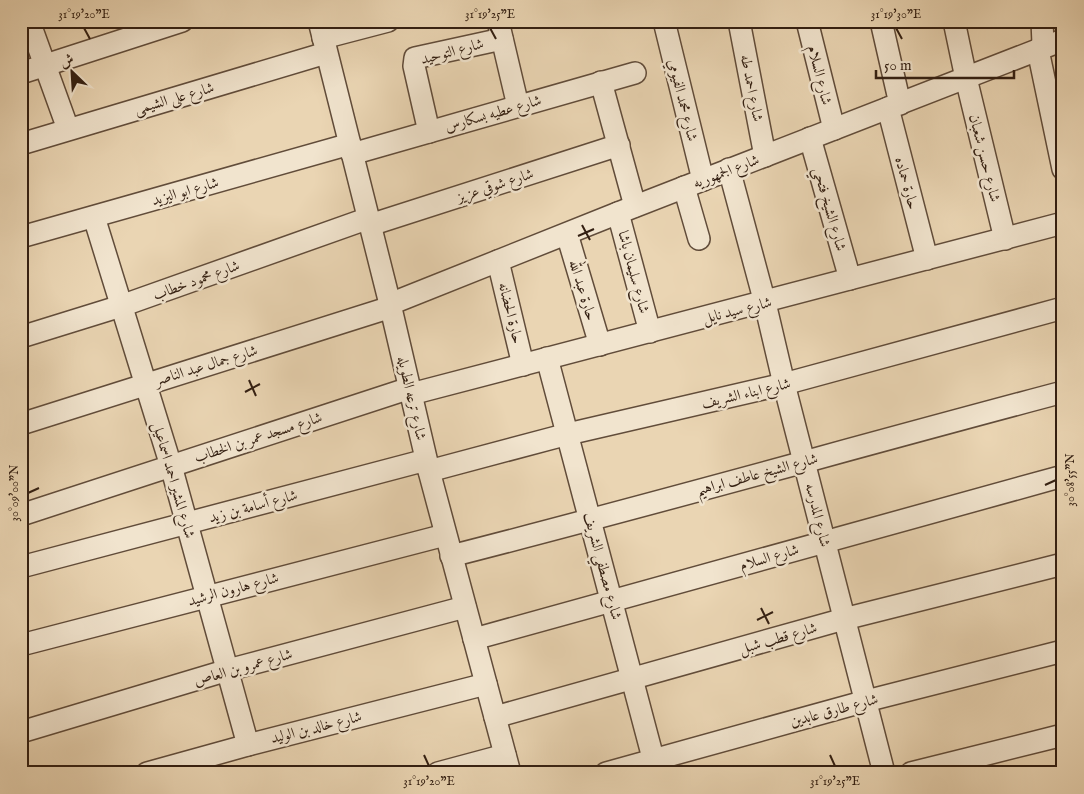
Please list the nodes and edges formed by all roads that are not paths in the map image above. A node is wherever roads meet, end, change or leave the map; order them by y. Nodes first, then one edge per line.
1 (28, 21) edge
2 (182, 21) edge
3 (388, 21) edge
4 (664, 21) edge
5 (739, 21) edge
6 (807, 21) edge
7 (881, 21) edge
8 (954, 21) edge
9 (1042, 21) edge
10 (500, 30) edge
11 (323, 37) edge
12 (1063, 40) edge
13 (1038, 50) junction
14 (45, 66) junction
15 (635, 73) dead end
16 (21, 74) edge
17 (966, 78) junction
18 (601, 82) junction
19 (518, 106) junction
20 (894, 106) junction
21 (834, 128) junction
22 (68, 129) junction
23 (429, 132) junction
24 (1060, 136) edge
25 (810, 138) junction
26 (21, 144) edge
27 (619, 145) junction
28 (351, 149) junction
29 (765, 156) junction
30 (729, 169) junction
31 (1063, 169) edge
32 (693, 184) junction
33 (626, 210) junction
34 (94, 217) junction
35 (369, 222) junction
36 (1063, 223) edge
37 (567, 234) junction
38 (21, 237) edge
39 (699, 239) dead end
40 (1005, 239) junction
41 (927, 259) junction
42 (498, 261) junction
43 (850, 279) junction
44 (765, 302) junction
45 (391, 305) junction
46 (121, 306) junction
47 (1063, 308) edge
48 (650, 332) junction
49 (21, 337) edge
50 (600, 345) junction
51 (547, 358) junction
52 (524, 365) junction
53 (146, 384) junction
54 (784, 384) junction
55 (411, 391) junction
56 (1063, 392) edge
57 (21, 424) edge
58 (568, 434) junction
59 (804, 461) junction
60 (171, 466) junction
61 (428, 466) junction
62 (1063, 476) edge
63 (21, 515) edge
64 (591, 520) junction
65 (187, 523) junction
66 (445, 535) junction
67 (824, 542) junction
68 (451, 556) junction
69 (1063, 564) edge
70 (21, 567) edge
71 (208, 596) junction
72 (612, 602) junction
73 (465, 607) junction
74 (844, 620) junction
75 (474, 639) junction
76 (21, 645) edge
77 (1063, 651) edge
78 (228, 670) junction
79 (632, 679) junction
80 (486, 684) junction
81 (866, 701) junction
82 (495, 717) junction
83 (21, 732) edge
84 (1063, 735) edge
85 (248, 745) junction
86 (508, 764) edge
87 (656, 766) edge
88 (147, 773) edge
89 (438, 773) edge
90 (606, 773) edge
91 (884, 773) edge
92 (911, 773) edge

1 - 14 street
2 - 14 street
3 - 11 street, شارع على الشيمى
4 - 32 street, شارع محمد الفيومي
5 - 29 street, شارع احمد طه
6 - 21 street, شارع السلام
7 - 20 street, حارة حماده
8 - 17 street, شارع حسن شعبان
9 - 13 street
10 - 19 street
10 - 23 street, شارع التوحيد
11 - 22 street, شارع على الشيمى
11 - 28 street, شارع ترعه الطويله
12 - 13 street, شارع الجمهوريه
13 - 17 street, شارع الجمهوريه
13 - 24 street
14 - 16 street
14 - 22 street
15 - 18 street, شارع عطيه بسكارس
17 - 20 street, شارع الجمهوريه
17 - 40 street, شارع حسن شعبان
18 - 19 street, شارع عطيه بسكارس
18 - 27 street, شارع سليمان باشا
19 - 23 street, شارع عطيه بسكارس
20 - 21 street, شارع الجمهوريه
20 - 41 street, حارة حماده
21 - 25 street, شارع الجمهوريه
22 - 26 street, شارع على الشيمى
23 - 28 street, شارع عطيه بسكارس
24 - 31 street
25 - 29 street, شارع الجمهوريه
25 - 43 street, شارع الشيخ فتحي
27 - 33 street, شارع سليمان باشا
27 - 35 street, شارع شوقي عزيز
28 - 34 street, شارع ابو اليزيد
28 - 35 street, شارع ترعه الطويله
29 - 30 street, شارع الجمهوريه
30 - 32 street, شارع الجمهوريه
30 - 44 street, شارع المدرسه
32 - 33 street, شارع الجمهوريه
32 - 39 street, شارع محمد الفيومي
33 - 37 street, شارع الجمهوريه
33 - 48 street, شارع سليمان باشا
34 - 38 street, شارع ابو اليزيد
34 - 46 street, شارع المشير احمد اسماعيل
35 - 45 street, شارع ترعه الطويله
35 - 46 street, شارع محمود خطاب
36 - 40 street, شارع سيد نايل
37 - 42 street, شارع الجمهوريه
37 - 50 street, حارة عبد الله
40 - 41 street, شارع سيد نايل
41 - 43 street, شارع سيد نايل
42 - 45 street, شارع الجمهوريه
42 - 52 street, حارة الحضانه
43 - 44 street, شارع سيد نايل
44 - 48 street, شارع سيد نايل
44 - 54 street, شارع المدرسه
45 - 53 street, شارع جمال عبد الناصر
45 - 55 street, شارع ترعه الطويله
46 - 49 street, شارع محمود خطاب
46 - 53 street, شارع المشير احمد اسماعيل
47 - 54 street, شارع ابناء الشريف
48 - 50 street, شارع سيد نايل
50 - 51 street, شارع سيد نايل
51 - 52 street, شارع سيد نايل
51 - 58 street, شارع مصطفي الشريف
52 - 55 street, شارع سيد نايل
53 - 57 street, شارع جمال عبد الناصر
53 - 60 street, شارع المشير احمد اسماعيل
54 - 58 street, شارع ابناء الشريف
54 - 59 street, شارع المدرسه
55 - 60 street, شارع مسجد عمر بن الخطاب
55 - 61 street, شارع ترعه الطويله
56 - 59 street, شارع الشيخ عاطف ابراهيم
58 - 61 street, شارع ابناء الشريف
58 - 64 street, شارع مصطفي الشريف
59 - 64 street, شارع الشيخ عاطف ابراهيم
59 - 67 street, شارع المدرسه
60 - 63 street, شارع مسجد عمر بن الخطاب
60 - 65 street, شارع المشير احمد اسماعيل
61 - 65 street, شارع أسامة بن زيد
61 - 66 street, شارع ترعه الطويله
62 - 67 street, شارع السلام
64 - 68 street, شارع الشيخ عاطف ابراهيم
64 - 72 street, شارع مصطفي الشريف
65 - 70 street, شارع أسامة بن زيد
65 - 71 street, شارع المشير احمد اسماعيل
66 - 68 street, شارع ترعه الطويله
66 - 71 street, شارع هارون الرشيد
67 - 72 street, شارع السلام
67 - 74 street, شارع المدرسه
68 - 73 street, شارع ترعه الطويله
69 - 74 street, شارع قطب شبل
71 - 76 street, شارع هارون الرشيد
71 - 78 street, شارع المشير احمد اسماعيل
72 - 75 street, شارع السلام
72 - 79 street, شارع مصطفي الشريف
73 - 75 street, شارع ترعه الطويله
73 - 78 street, شارع عمرو بن العاص
74 - 79 street, شارع قطب شبل
74 - 81 street, شارع المدرسه
75 - 80 street, شارع ترعه الطويله
77 - 81 street, شارع طارق عابدين
78 - 83 street, شارع عمرو بن العاص
78 - 85 street, شارع المشير احمد اسماعيل
79 - 82 street, شارع قطب شبل
79 - 87 street, شارع مصطفي الشريف
80 - 82 street, شارع ترعه الطويله
80 - 85 street, شارع خالد بن الوليد
81 - 87 street, شارع طارق عابدين
81 - 91 street, شارع المدرسه
82 - 86 street, شارع ترعه الطويله
84 - 92 street
85 - 88 street, شارع خالد بن الوليد
86 - 89 street
87 - 90 street, شارع طارق عابدين

